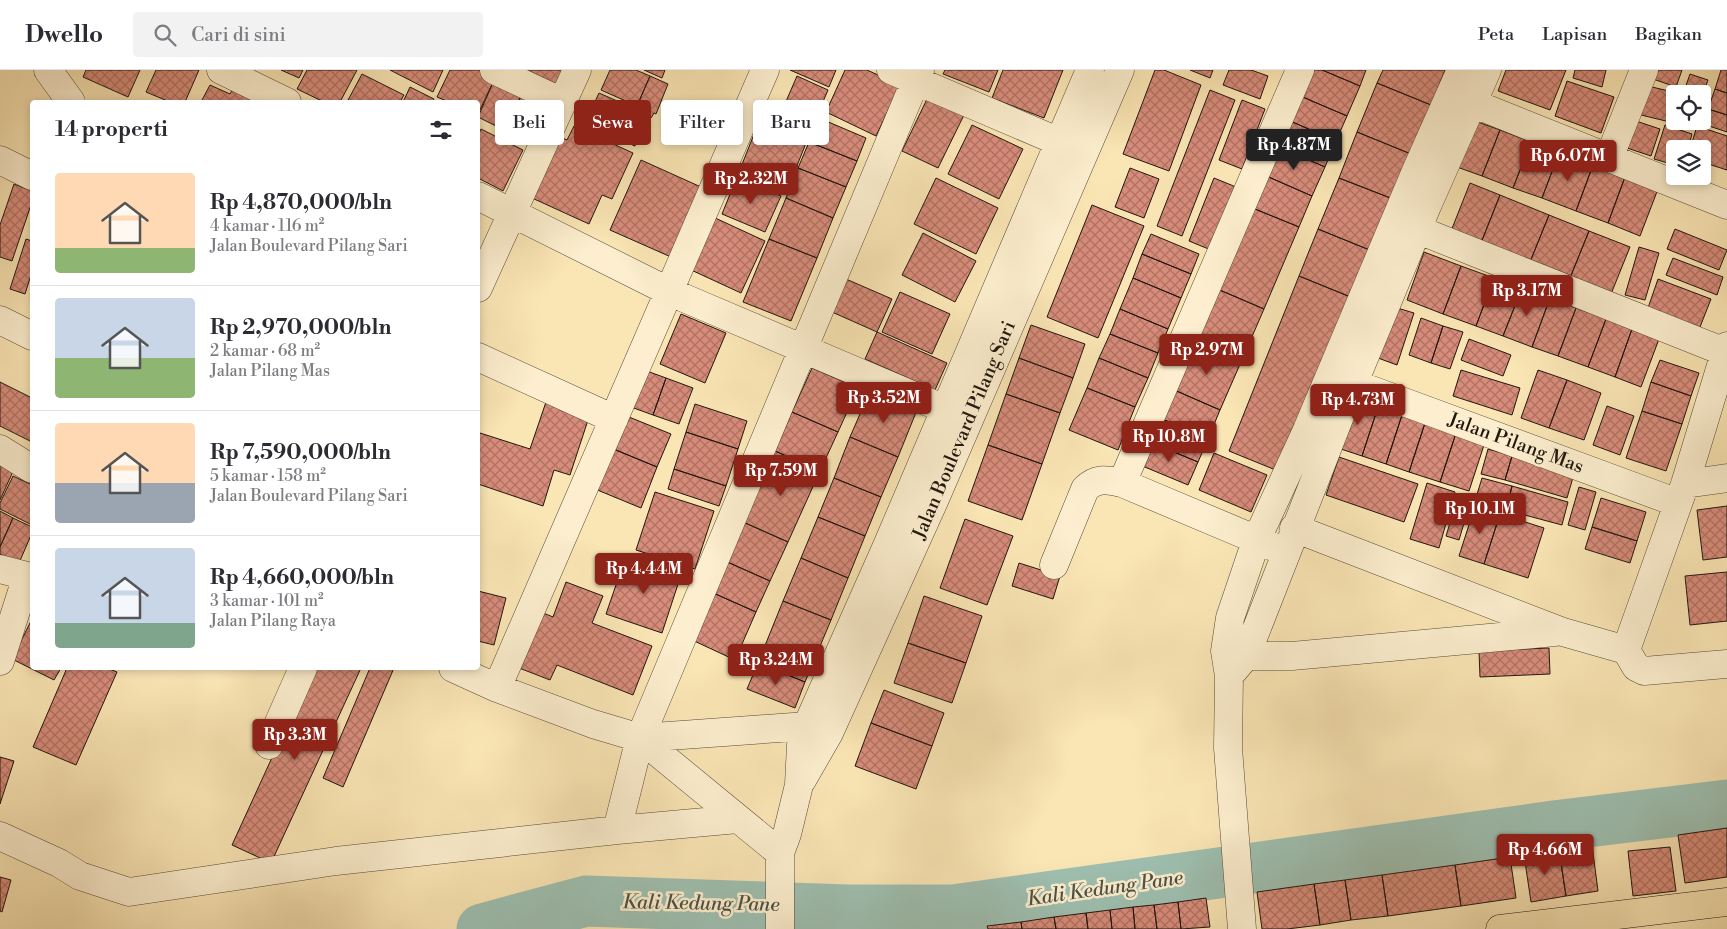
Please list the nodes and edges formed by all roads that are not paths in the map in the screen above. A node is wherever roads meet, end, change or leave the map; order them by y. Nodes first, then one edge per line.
1 (48, 70) edge
2 (221, 70) edge
3 (494, 70) edge
4 (577, 70) edge
5 (765, 70) edge
6 (891, 70) edge
7 (1090, 70) edge
8 (1120, 70) edge
9 (1300, 70) edge
10 (1461, 70) edge
11 (1487, 70) edge
12 (1644, 70) edge
13 (918, 75) edge
14 (70, 100) edge
15 (283, 100) edge
16 (558, 100) edge
17 (563, 100) edge
18 (1472, 103) junction
19 (1059, 142) junction
20 (543, 145) edge
21 (1084, 152) junction
22 (1609, 158) junction
23 (0, 160) edge
24 (30, 175) edge
25 (480, 197) edge
26 (1727, 205) edge
27 (512, 213) junction
28 (1406, 225) junction
29 (480, 284) edge
30 (670, 292) junction
31 (0, 320) edge
32 (30, 335) edge
33 (1726, 349) edge
34 (804, 350) junction
35 (480, 358) edge
36 (1354, 384) junction
37 (945, 409) junction
38 (614, 419) junction
39 (970, 419) junction
40 (0, 449) edge
41 (30, 468) edge
42 (1727, 478) edge
43 (1122, 483) junction
44 (1681, 493) junction
45 (1290, 539) junction
46 (1256, 540) junction
47 (1054, 565) dead end
48 (0, 568) edge
49 (30, 571) edge
50 (0, 610) edge
51 (1563, 632) junction
52 (1626, 650) junction
53 (0, 661) edge
54 (1233, 661) junction
55 (1727, 664) edge
56 (302, 670) edge
57 (457, 670) edge
58 (497, 688) junction
59 (818, 729) junction
60 (640, 738) junction
61 (269, 745) dead end
62 (738, 819) junction
63 (617, 830) junction
64 (0, 836) edge
65 (779, 861) junction
66 (1727, 902) edge
67 (780, 929) edge
68 (1242, 929) edge
69 (1500, 929) edge

1 - 14 street
2 - 15 street
3 - 16 street
4 - 17 street
5 - 30 street
6 - 13 street
7 - 19 street, Jalan Boulevard Pilang Sari
8 - 21 street, Jalan Boulevard Pilang Sari
9 - 43 street
10 - 28 street
11 - 18 street
12 - 22 street
13 - 19 street
13 - 34 street
18 - 22 street
18 - 28 street
19 - 21 street
19 - 37 street, Jalan Boulevard Pilang Sari
20 - 27 street
21 - 39 street, Jalan Boulevard Pilang Sari
22 - 26 street
23 - 24 street
25 - 27 street
27 - 29 street
27 - 30 street
28 - 33 street
28 - 36 street
28 - 46 street
30 - 34 street
30 - 38 street
31 - 32 street
33 - 44 street
34 - 37 street
34 - 60 street
35 - 38 street
36 - 44 street, Jalan Pilang Mas
36 - 45 street
37 - 39 street
37 - 59 street, Jalan Boulevard Pilang Sari
38 - 58 street
39 - 59 street, Jalan Boulevard Pilang Sari
40 - 41 street
42 - 44 street
43 - 46 street
43 - 47 street
44 - 52 street
45 - 46 street
45 - 51 street
45 - 54 street
46 - 54 street
48 - 49 street
49 - 50 street
49 - 53 street
51 - 52 street
51 - 54 street
52 - 55 street
54 - 68 street
56 - 61 street
57 - 58 street
58 - 60 street
59 - 60 street
59 - 65 street, Jalan Boulevard Pilang Sari
60 - 62 street
60 - 63 street
62 - 63 street
62 - 65 street
63 - 64 street
65 - 67 street, Jalan Boulevard Pilang Sari
66 - 69 highway

